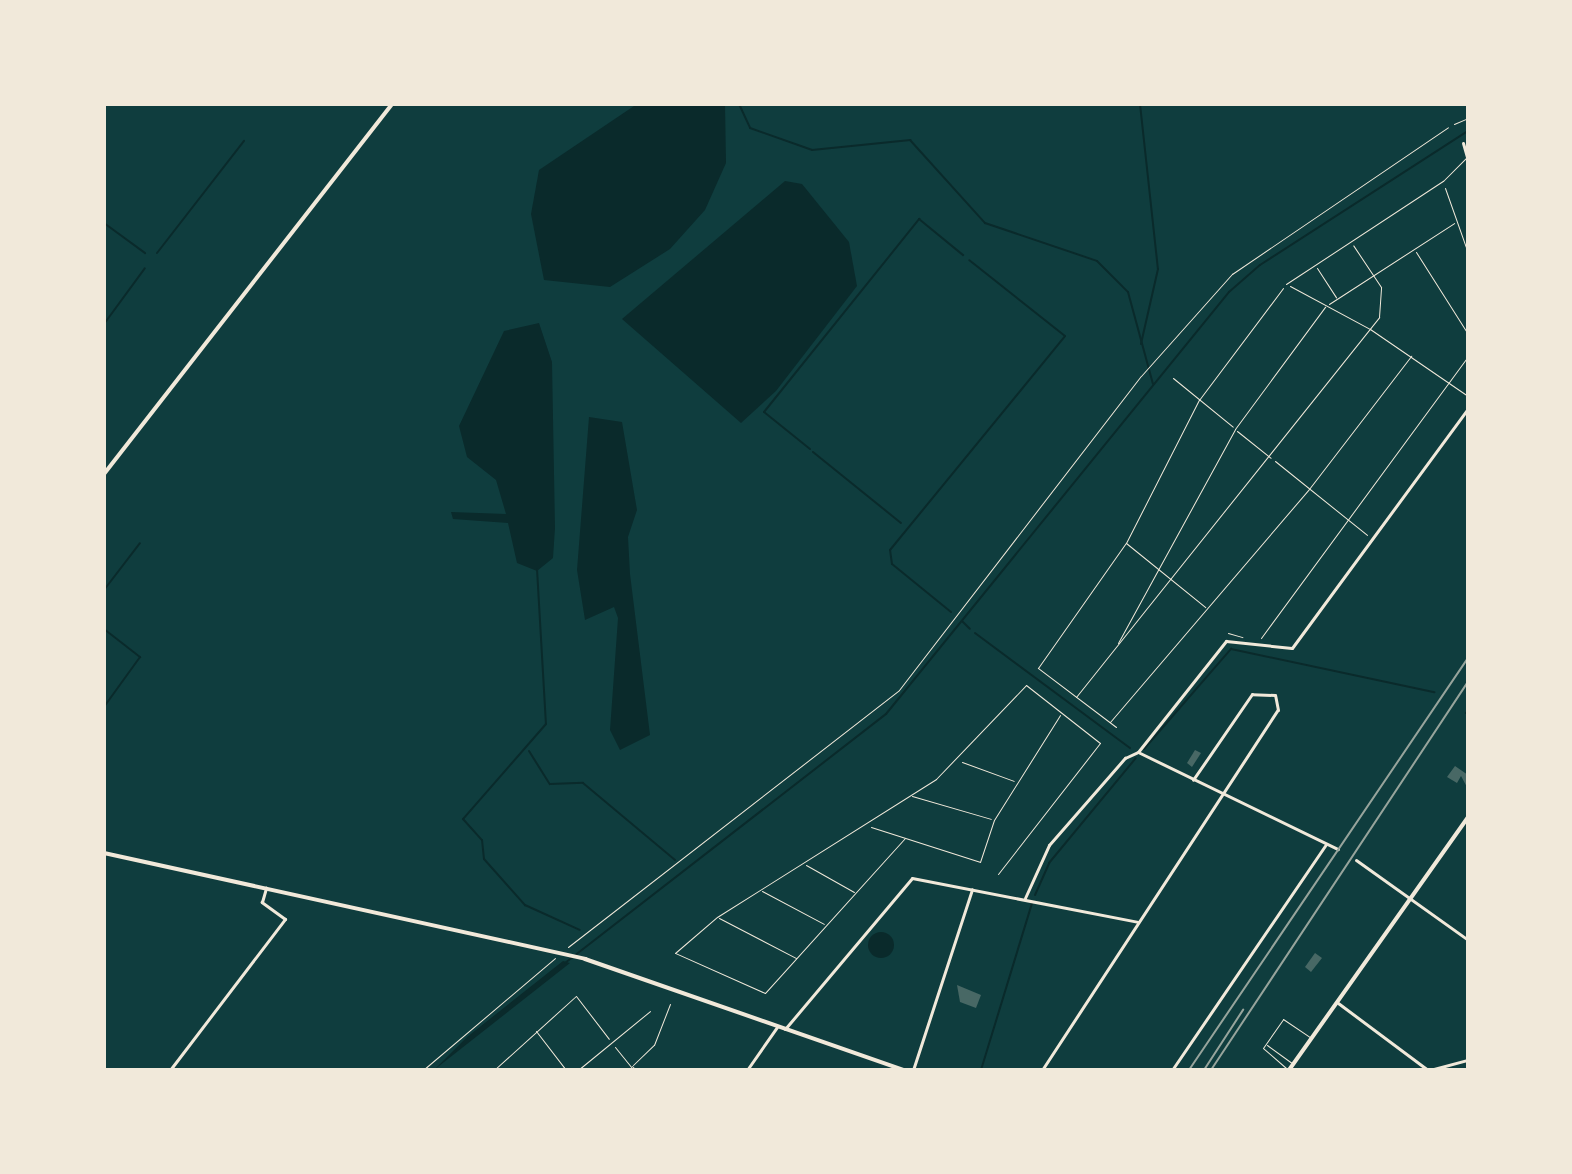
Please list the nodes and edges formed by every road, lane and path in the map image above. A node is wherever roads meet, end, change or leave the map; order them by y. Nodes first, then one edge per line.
1 (392, 104) edge
2 (1468, 118) edge
3 (1454, 124) joint
4 (1463, 143) dead end
5 (1467, 159) edge
6 (1443, 181) junction
7 (1454, 223) junction
8 (1350, 239) junction
9 (1415, 249) junction
10 (1468, 253) edge
11 (1313, 262) junction
12 (1373, 276) junction
13 (1286, 284) junction
14 (1338, 299) junction
15 (1327, 305) junction
16 (1370, 329) junction
17 (1468, 334) edge
18 (1411, 356) junction
19 (1468, 356) edge
20 (1173, 378) dead end
21 (1448, 383) junction
22 (1468, 396) edge
23 (1199, 400) junction
24 (1468, 408) edge
25 (1235, 429) junction
26 (1272, 459) junction
27 (104, 474) edge
28 (1309, 489) junction
29 (1346, 518) junction
30 (1373, 539) junction
31 (1126, 543) junction
32 (1160, 570) junction
33 (1174, 581) junction
34 (1207, 609) junction
35 (1228, 633) dead end
36 (1243, 637) dead end
37 (1259, 642) dead end
38 (1117, 646) junction
39 (1076, 697) junction
40 (1061, 713) junction
41 (1108, 724) junction
42 (1116, 727) dead end
43 (1138, 752) junction
44 (960, 761) junction
45 (1193, 780) junction
46 (1016, 782) junction
47 (1222, 794) junction
48 (911, 796) junction
49 (1468, 817) edge
50 (994, 820) junction
51 (868, 826) junction
52 (905, 838) junction
53 (1326, 844) junction
54 (1338, 849) dead end
55 (104, 853) edge
56 (1356, 860) dead end
57 (804, 863) junction
58 (998, 874) dead end
59 (266, 888) junction
60 (972, 889) junction
61 (759, 890) junction
62 (854, 892) junction
63 (1025, 898) junction
64 (1414, 900) junction
65 (717, 917) junction
66 (1138, 922) junction
67 (826, 925) junction
68 (1468, 940) edge
69 (563, 953) junction
70 (797, 959) junction
71 (1338, 1003) junction
72 (670, 1004) dead end
73 (650, 1011) dead end
74 (777, 1027) junction
75 (535, 1030) junction
76 (784, 1030) junction
77 (1312, 1039) junction
78 (612, 1043) junction
79 (1265, 1043) junction
80 (1468, 1060) edge
81 (1293, 1064) junction
82 (631, 1066) junction
83 (170, 1070) edge
84 (423, 1070) edge
85 (494, 1070) edge
86 (566, 1070) edge
87 (578, 1070) edge
88 (626, 1070) edge
89 (636, 1070) edge
90 (747, 1070) edge
91 (903, 1070) edge
92 (913, 1070) edge
93 (1042, 1070) edge
94 (1172, 1070) edge
95 (1289, 1070) edge
96 (1429, 1070) edge

1 - 27 main road
2 - 3 lane
3 - 69 path
4 - 5 street
5 - 6 lane
6 - 7 path
6 - 8 lane
7 - 9 path
7 - 10 path
8 - 11 lane
8 - 12 path
9 - 12 path
9 - 17 path
11 - 13 lane
11 - 14 path
12 - 14 path
12 - 16 path
13 - 15 path
13 - 23 path
14 - 15 path
15 - 16 path
15 - 25 path
16 - 18 path
16 - 26 path
18 - 21 path
18 - 28 path
19 - 21 path
20 - 23 path
21 - 22 path
21 - 29 path
23 - 25 path
23 - 31 path
24 - 30 street
25 - 26 path
25 - 32 path
26 - 28 path
26 - 33 path
28 - 29 path
28 - 34 path
29 - 30 path
29 - 37 path
30 - 43 street
31 - 32 path
31 - 39 path
32 - 33 path
32 - 38 path
33 - 34 path
33 - 38 path
34 - 41 path
35 - 36 path
38 - 39 path
39 - 41 path
40 - 44 path
40 - 46 path
40 - 58 path
41 - 42 path
43 - 45 street
43 - 63 street
44 - 46 path
44 - 48 path
45 - 47 street
45 - 47 street
46 - 50 path
47 - 53 street
47 - 66 street
48 - 50 path
48 - 51 path
49 - 64 main road
50 - 52 path
51 - 52 path
51 - 57 path
52 - 62 path
53 - 54 street
53 - 94 street
55 - 59 main road
56 - 64 street
57 - 61 path
57 - 62 path
59 - 69 main road
59 - 83 street
60 - 63 street
60 - 76 street
60 - 92 street
61 - 65 path
61 - 67 path
62 - 67 path
63 - 66 street
64 - 68 street
64 - 71 main road
65 - 70 path
65 - 70 path
66 - 93 street
67 - 70 path
69 - 74 main road
69 - 84 path
71 - 77 main road
71 - 96 street
72 - 82 path
73 - 78 lane
74 - 76 main road
74 - 90 street
75 - 78 path
75 - 85 path
75 - 86 path
76 - 91 main road
77 - 79 lane
77 - 81 main road
78 - 82 path
78 - 87 lane
79 - 81 lane
79 - 95 lane
80 - 96 street
81 - 95 main road
82 - 88 path
82 - 89 path

